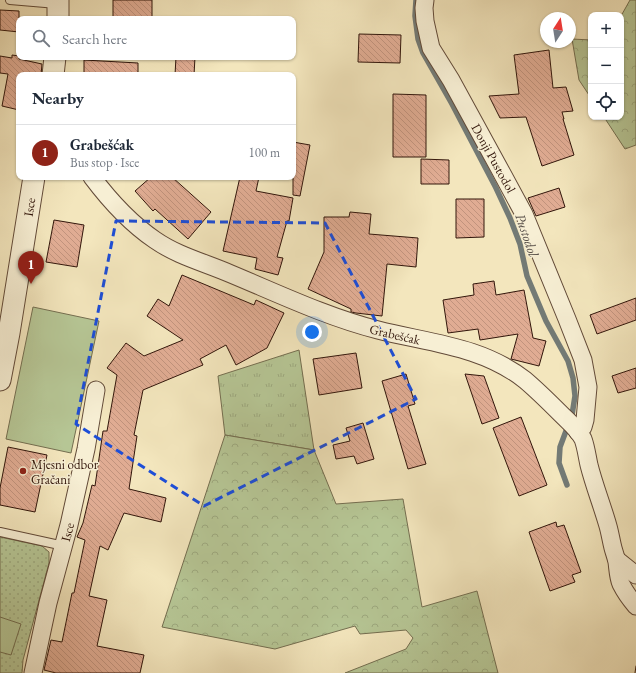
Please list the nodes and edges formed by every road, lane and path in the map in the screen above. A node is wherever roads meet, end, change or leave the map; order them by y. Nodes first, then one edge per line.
1 (10, 0) edge
2 (425, 0) edge
3 (58, 8) edge
4 (55, 60) edge
5 (53, 72) edge
6 (33, 180) edge
7 (94, 180) edge
8 (0, 380) edge
9 (96, 390) dead end
10 (571, 424) junction
11 (0, 532) edge
12 (64, 546) junction
13 (617, 560) junction
14 (636, 575) edge
15 (636, 606) edge
16 (33, 673) edge

1 - 3 lane
2 - 10 street, Donji Pustodol
4 - 5 street
6 - 8 street, Isce
7 - 10 street, Grabešćak
9 - 12 street, Isce
10 - 13 street, Grabešćak
11 - 12 lane
12 - 16 street, Isce
13 - 14 street
13 - 15 street, Grabešćak

